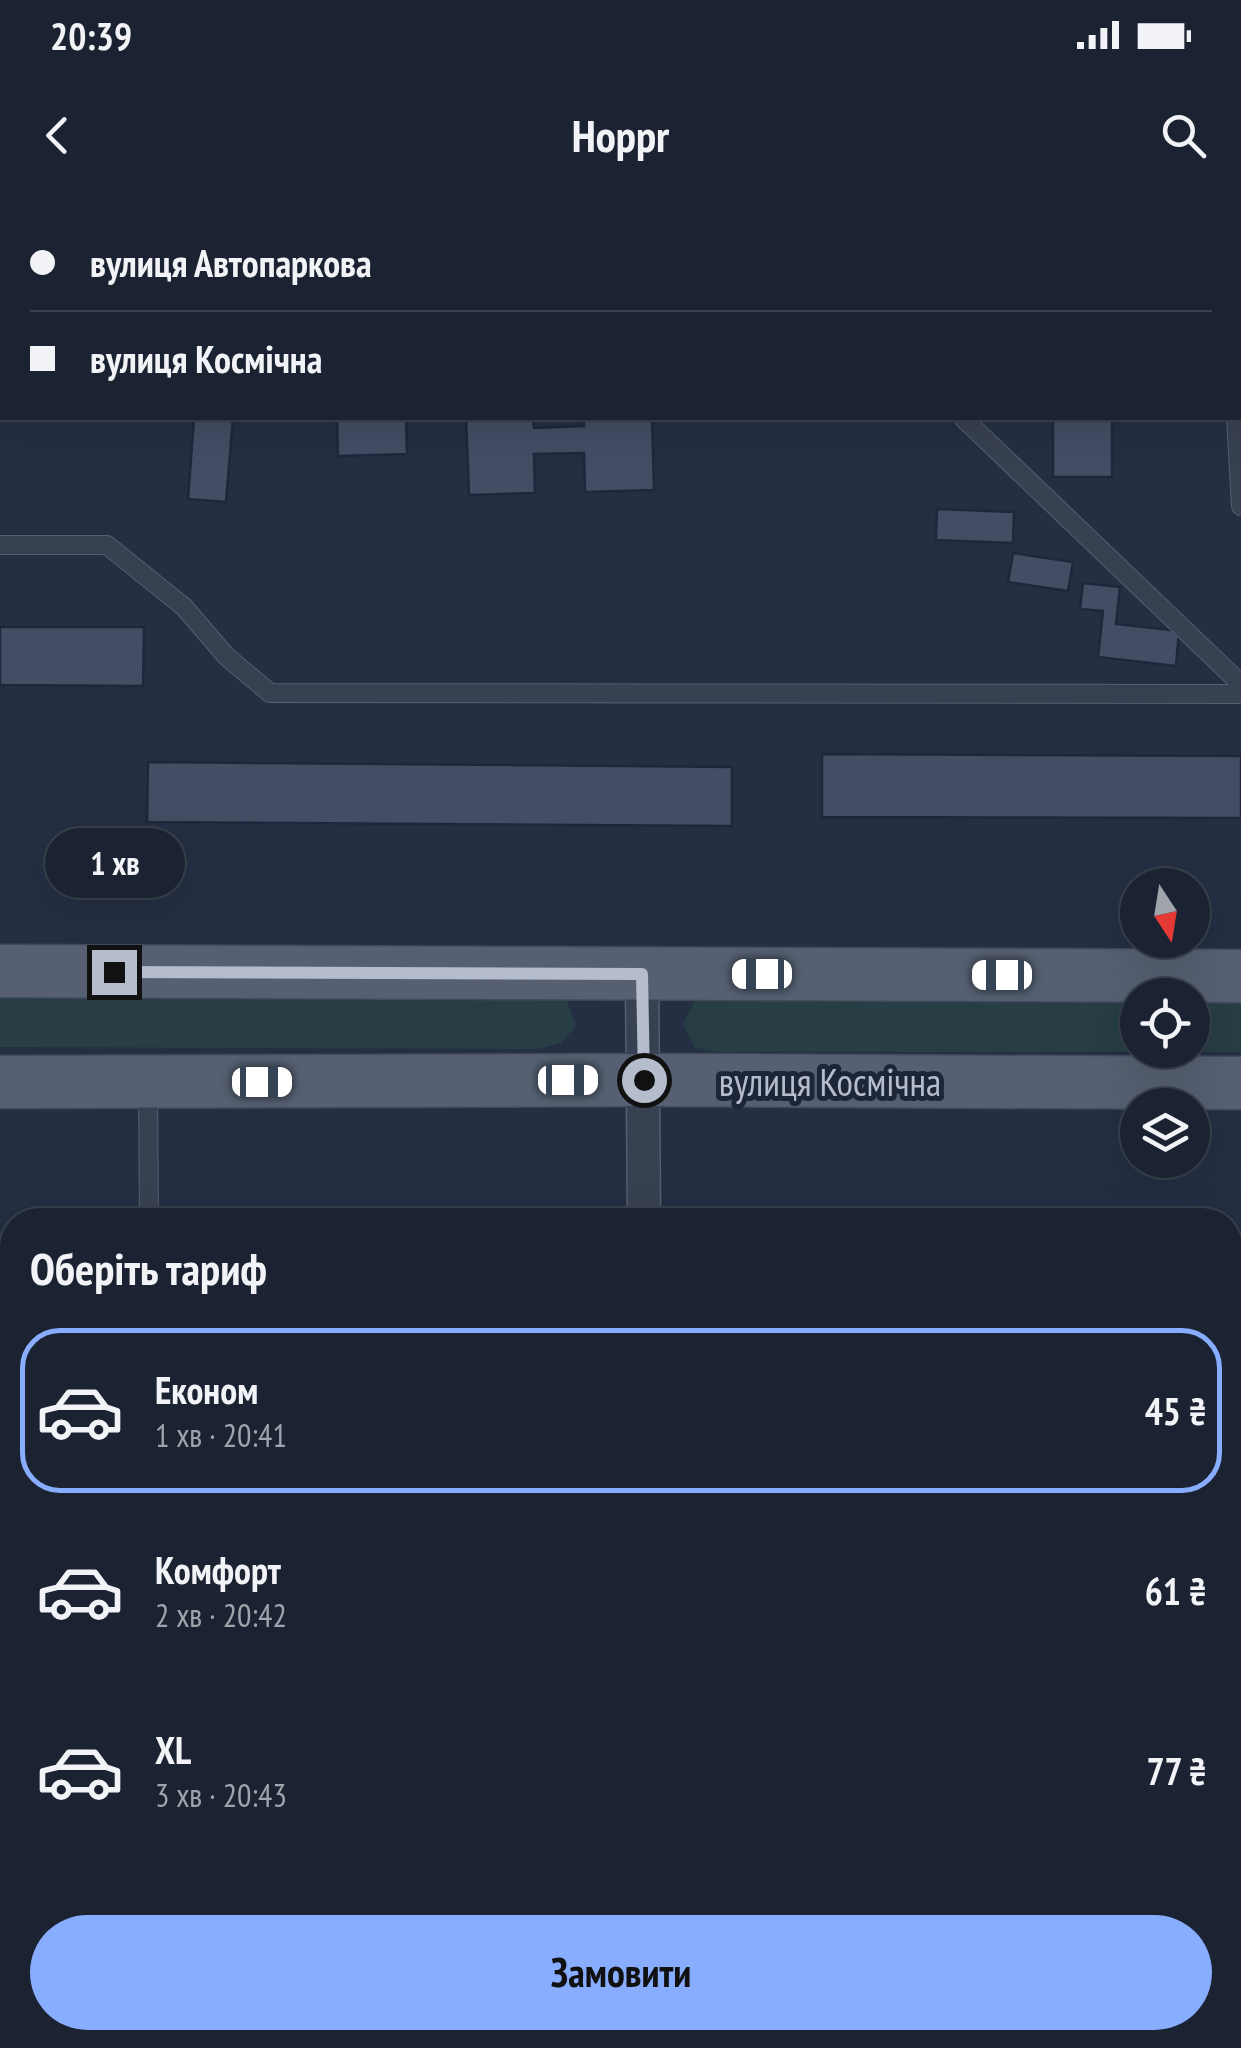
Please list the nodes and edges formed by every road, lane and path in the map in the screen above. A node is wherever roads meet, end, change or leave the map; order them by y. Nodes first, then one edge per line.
1 (966, 420) edge
2 (1236, 420) edge
3 (1241, 506) edge
4 (0, 545) edge
5 (1241, 684) edge
6 (1241, 694) edge
7 (0, 972) edge
8 (642, 974) junction
9 (1241, 976) edge
10 (644, 1080) junction
11 (0, 1082) edge
12 (148, 1082) junction
13 (1241, 1084) edge
14 (149, 1208) edge
15 (644, 1208) edge

1 - 5 lane
2 - 3 lane
4 - 6 lane
7 - 8 main road
8 - 9 main road
8 - 10 street
10 - 12 main road, вулиця Космічна
10 - 13 main road, вулиця Космічна
10 - 15 street
11 - 12 main road, вулиця Космічна
12 - 14 lane

